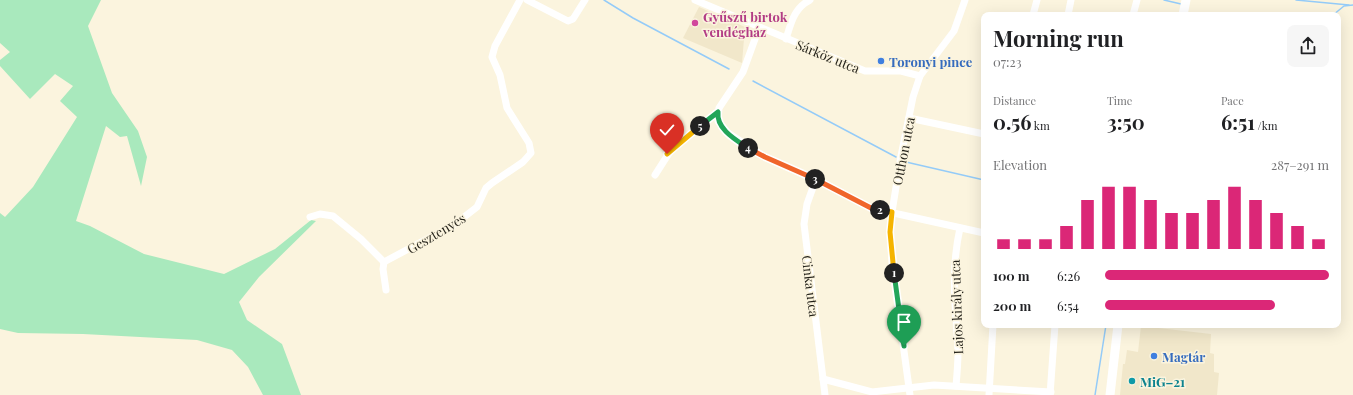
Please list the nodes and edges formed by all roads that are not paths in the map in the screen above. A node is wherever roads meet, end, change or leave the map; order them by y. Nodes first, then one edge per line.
1 (520, 0) edge
2 (527, 0) edge
3 (585, 0) edge
4 (695, 0) edge
5 (810, 0) edge
6 (965, 0) edge
7 (1037, 0) edge
8 (1071, 0) edge
9 (1137, 0) edge
10 (1186, 0) edge
11 (1034, 12) edge
12 (1069, 12) edge
13 (1134, 12) edge
14 (1184, 12) edge
15 (759, 28) junction
16 (786, 39) junction
17 (920, 76) junction
18 (718, 112) junction
19 (909, 118) junction
20 (981, 133) edge
21 (655, 175) dead end
22 (816, 179) junction
23 (892, 212) junction
24 (310, 217) dead end
25 (960, 228) junction
26 (981, 232) edge
27 (384, 262) junction
28 (386, 290) dead end
29 (993, 328) edge
30 (1055, 328) edge
31 (1118, 328) edge
32 (823, 379) junction
33 (956, 386) junction
34 (910, 391) edge
35 (989, 391) edge
36 (1050, 393) edge
37 (825, 395) edge
38 (1110, 395) edge

1 - 27 street, Gesztenyés
2 - 3 street
4 - 15 street, Sárköz utca
5 - 16 street
6 - 17 street
7 - 11 street
8 - 12 street
9 - 13 street
10 - 14 main road
15 - 16 street, Sárköz utca
15 - 18 street
16 - 17 street, Sárköz utca
17 - 19 street, Otthon utca
18 - 21 street
18 - 22 street
19 - 20 street
19 - 23 street, Otthon utca
22 - 23 street
22 - 32 street, Cinka utca
23 - 25 street
23 - 34 street, Otthon utca
24 - 27 street
25 - 26 street
25 - 33 street, Lajos király utca
27 - 28 street
29 - 35 street
30 - 36 street
31 - 38 main road
32 - 34 street
32 - 37 street, Cinka utca
33 - 34 street
33 - 35 street
35 - 36 street

